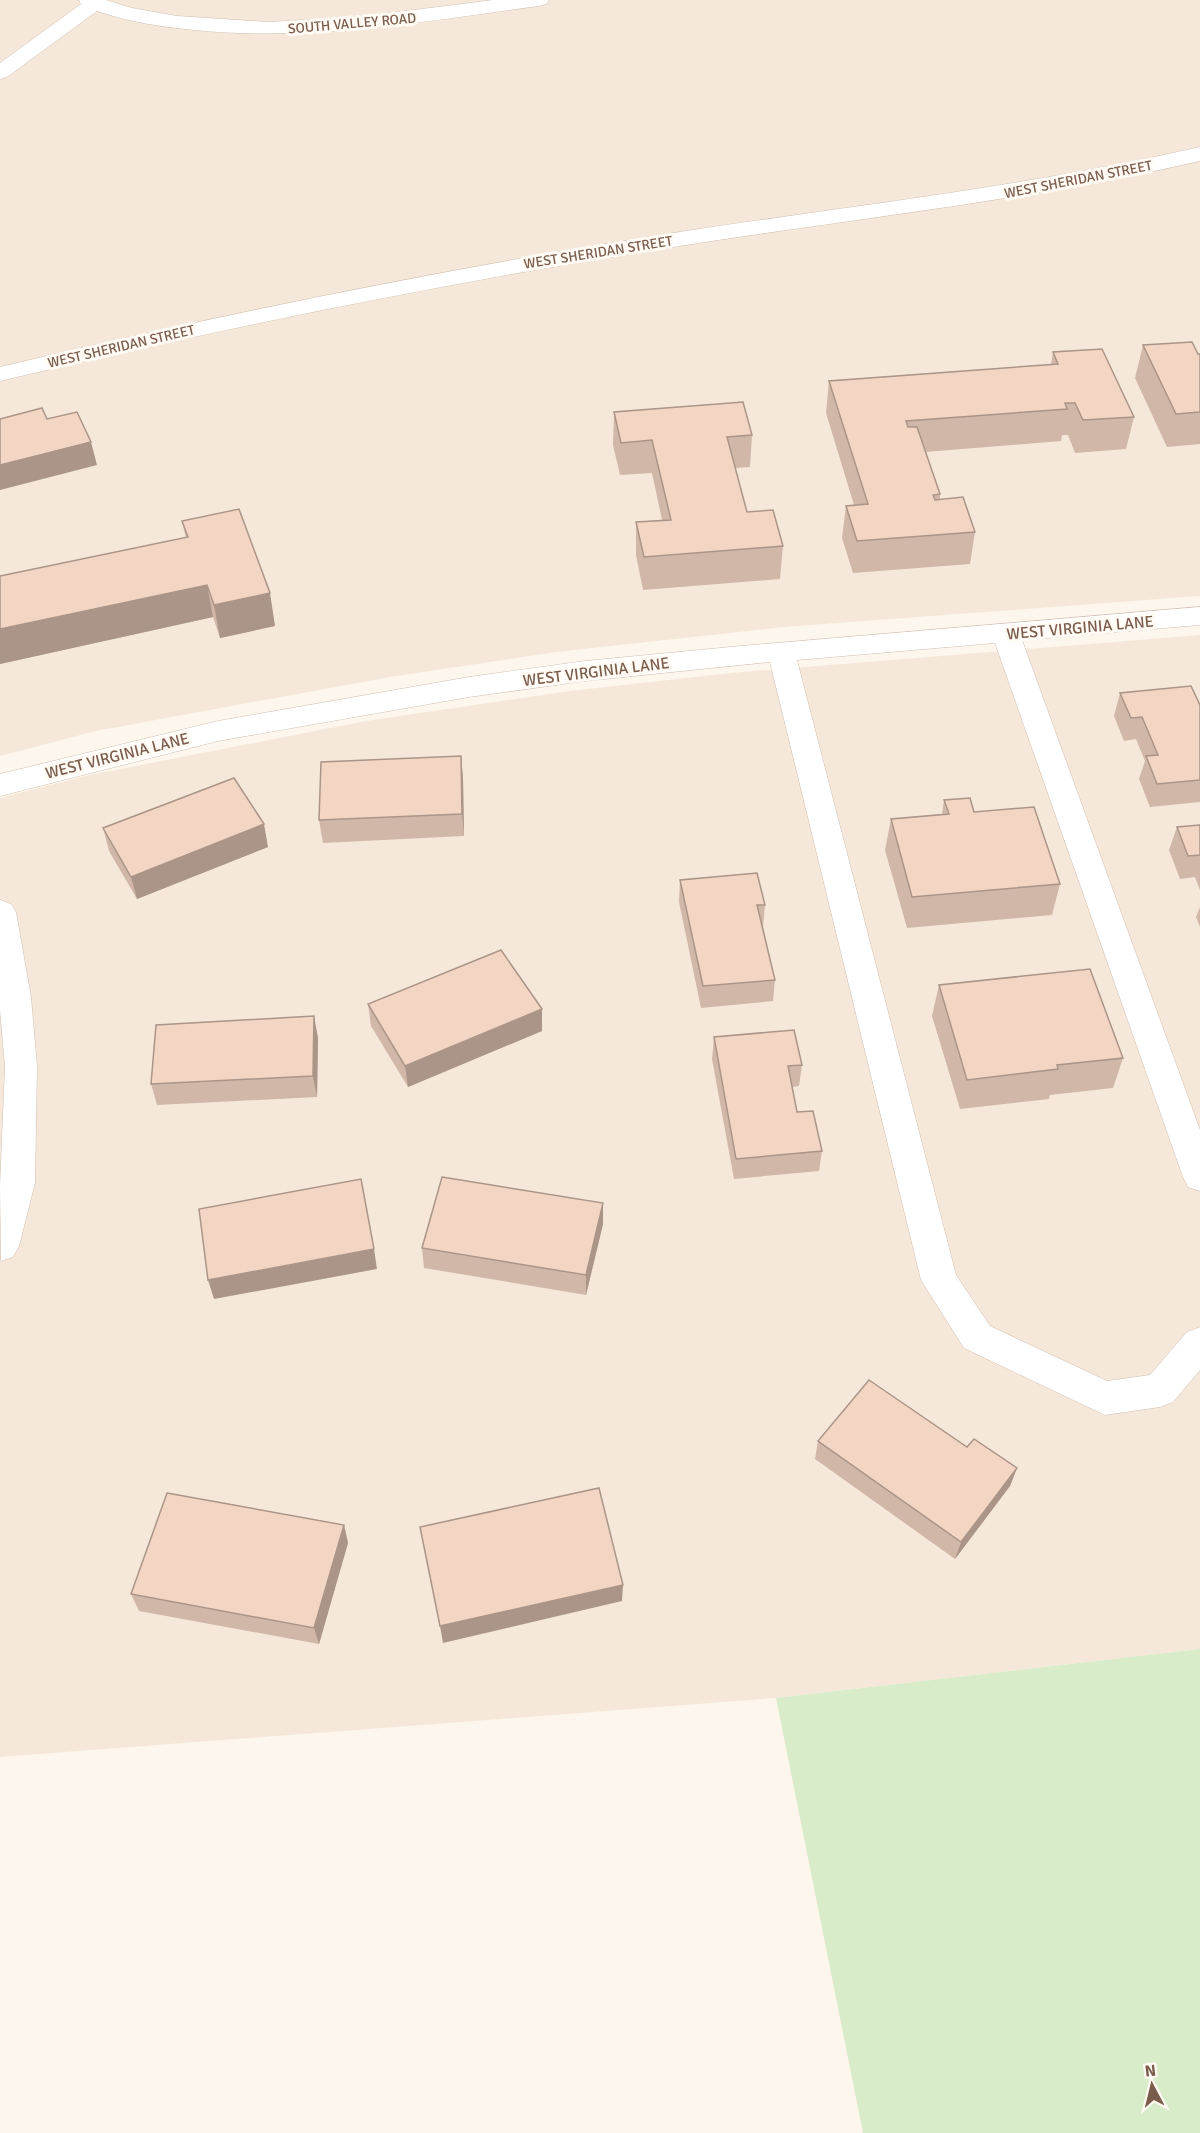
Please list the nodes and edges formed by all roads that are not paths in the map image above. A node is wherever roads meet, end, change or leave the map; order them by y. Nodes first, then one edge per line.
1 (539, 0) edge
2 (92, 1) edge
3 (0, 73) edge
4 (1200, 153) edge
5 (0, 374) edge
6 (1200, 616) edge
7 (1005, 633) junction
8 (781, 652) junction
9 (0, 784) edge
10 (0, 912) edge
11 (1200, 1178) edge
12 (1, 1246) edge
13 (1200, 1343) edge

1 - 2 street, SOUTH VALLEY ROAD
2 - 3 street, SOUTH VALLEY ROAD
4 - 5 street, WEST SHERIDAN STREET
6 - 7 street, WEST VIRGINIA LANE
7 - 8 street, WEST VIRGINIA LANE
7 - 11 street
8 - 9 street, WEST VIRGINIA LANE
8 - 13 street
10 - 12 street

